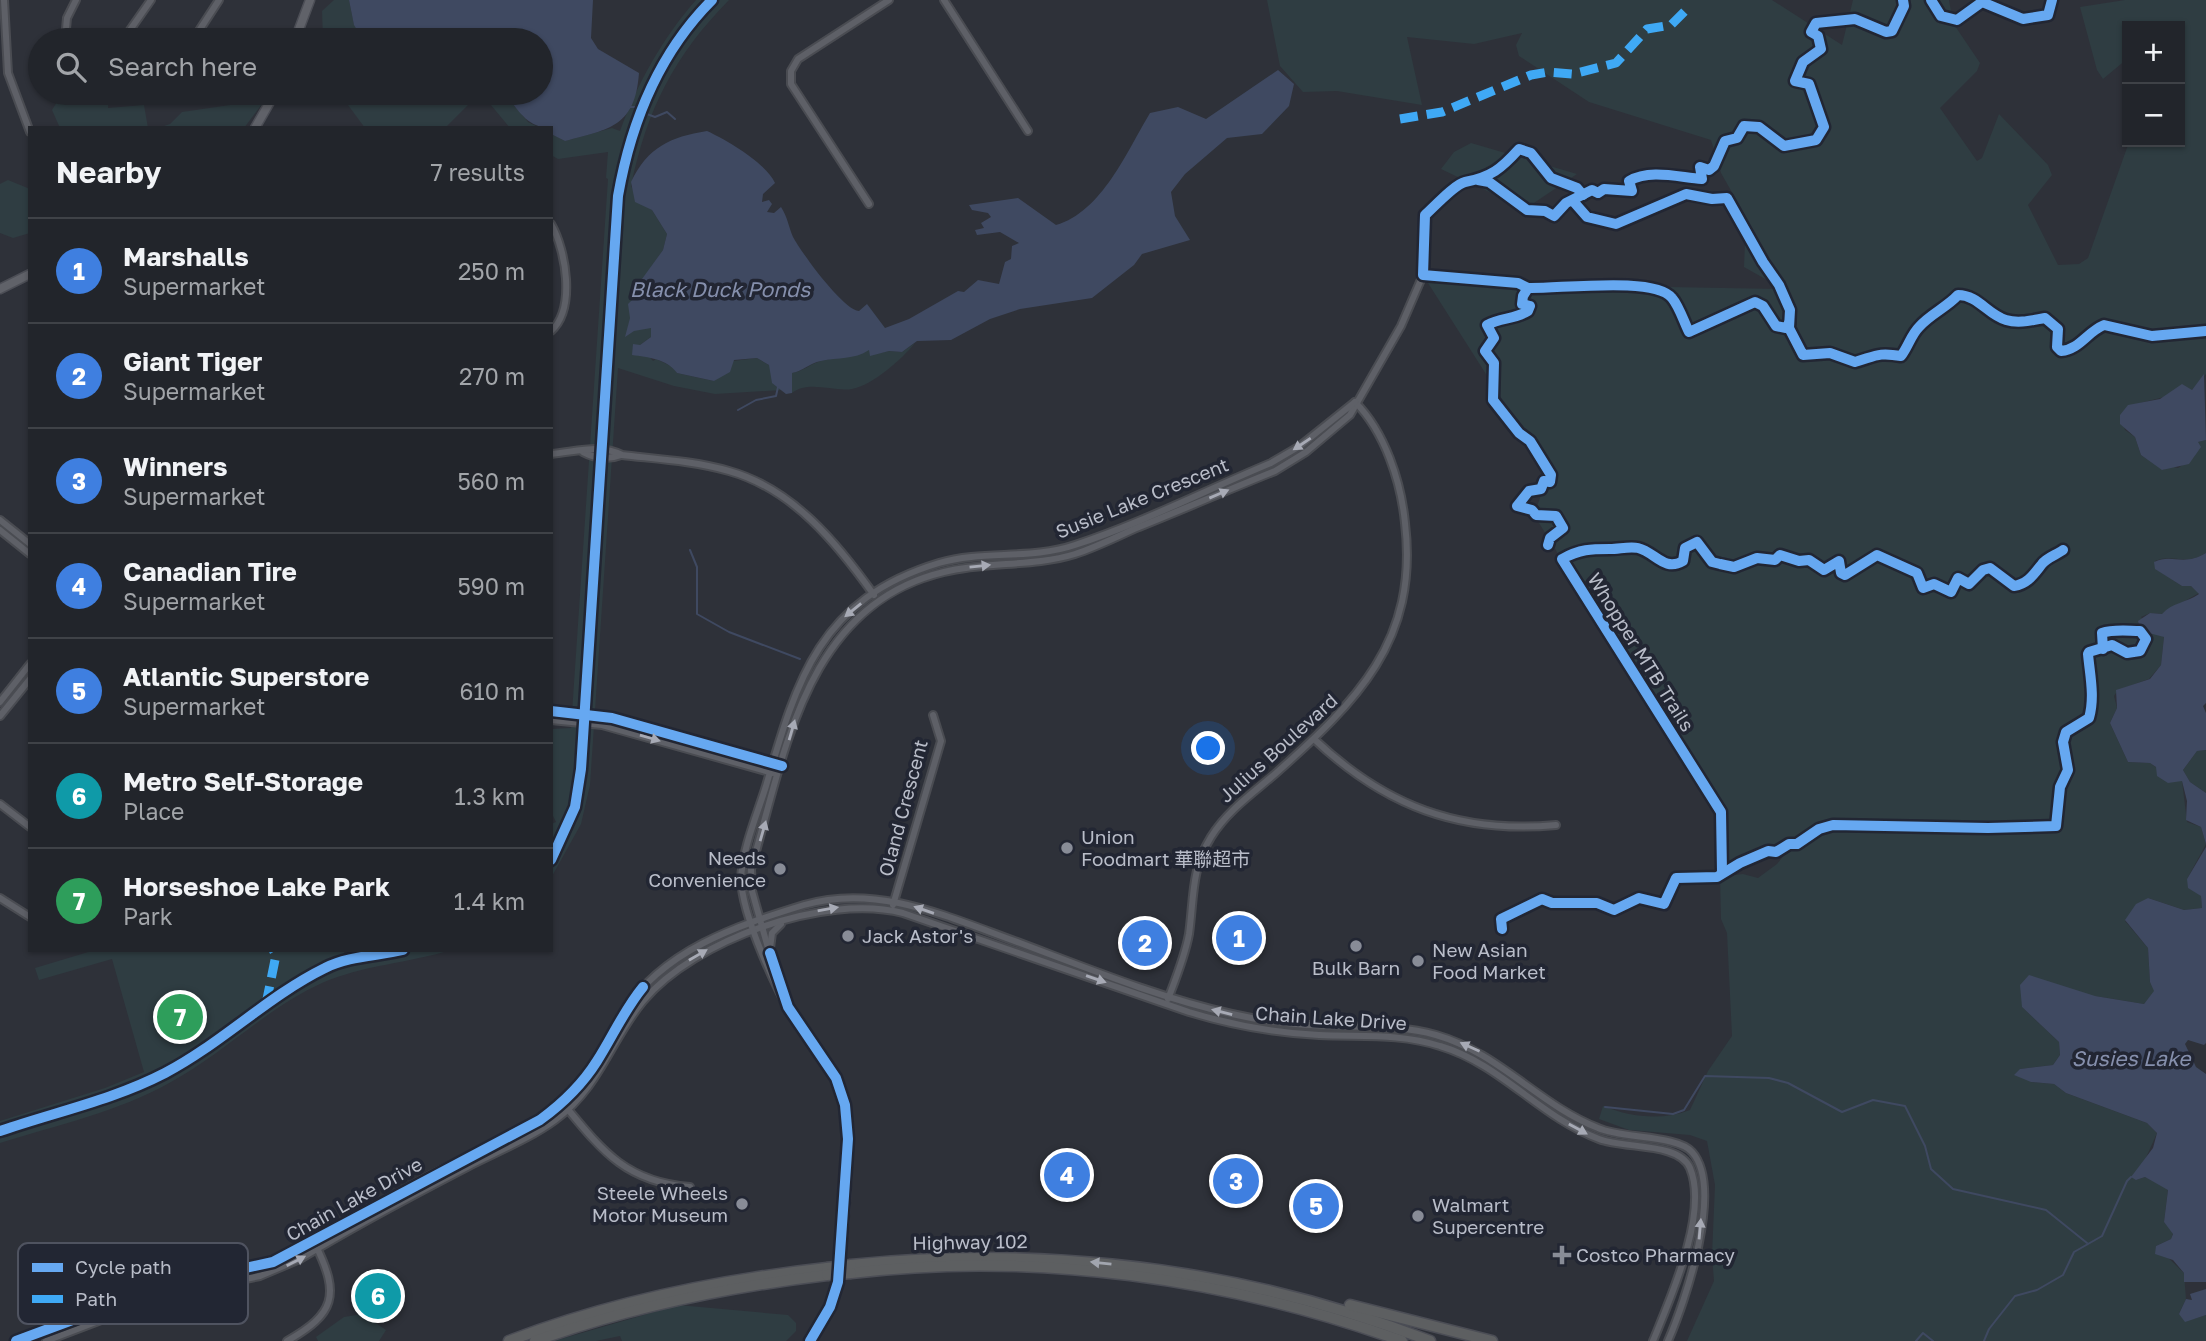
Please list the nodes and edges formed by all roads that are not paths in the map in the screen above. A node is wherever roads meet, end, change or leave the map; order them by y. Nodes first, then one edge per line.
1 (4, 0) edge
2 (76, 0) edge
3 (151, 0) edge
4 (219, 0) edge
5 (310, 0) edge
6 (889, 0) edge
7 (944, 0) edge
8 (66, 28) edge
9 (131, 28) edge
10 (201, 28) edge
11 (300, 28) edge
12 (268, 105) edge
13 (255, 126) edge
14 (28, 127) edge
15 (1028, 131) dead end
16 (869, 204) dead end
17 (553, 228) edge
18 (1423, 275) dead end
19 (28, 276) edge
20 (0, 289) edge
21 (553, 328) edge
22 (1355, 402) junction
23 (553, 454) edge
24 (0, 520) edge
25 (0, 530) edge
26 (28, 547) edge
27 (28, 547) edge
28 (873, 594) junction
29 (878, 602) junction
30 (28, 666) edge
31 (28, 681) edge
32 (1, 699) edge
33 (553, 711) edge
34 (933, 715) dead end
35 (0, 716) edge
36 (553, 720) edge
37 (1314, 739) junction
38 (772, 763) junction
39 (782, 766) junction
40 (770, 772) junction
41 (779, 774) junction
42 (0, 804) edge
43 (28, 825) edge
44 (1556, 825) dead end
45 (0, 898) edge
46 (894, 901) junction
47 (892, 910) junction
48 (28, 915) edge
49 (761, 920) junction
50 (753, 923) junction
51 (781, 923) junction
52 (759, 930) junction
53 (1034, 949) junction
54 (770, 953) junction
55 (1032, 957) junction
56 (778, 986) junction
57 (643, 987) junction
58 (650, 994) junction
59 (1169, 996) junction
60 (1166, 1004) junction
61 (563, 1102) junction
62 (568, 1109) junction
63 (454, 1164) junction
64 (457, 1173) junction
65 (690, 1187) dead end
66 (314, 1241) junction
67 (318, 1249) junction
68 (248, 1269) edge
69 (851, 1269) junction
70 (1171, 1270) junction
71 (827, 1272) junction
72 (248, 1277) edge
73 (1228, 1291) junction
74 (62, 1324) edge
75 (91, 1324) edge
76 (16, 1341) edge
77 (46, 1341) edge
78 (287, 1341) edge
79 (509, 1341) edge
80 (535, 1341) edge
81 (810, 1341) edge
82 (1385, 1341) edge
83 (1402, 1341) edge
84 (1430, 1341) edge
85 (1492, 1341) edge
86 (1653, 1341) edge
87 (1668, 1341) edge

1 - 14 street
2 - 8 street
3 - 9 street
4 - 10 street
5 - 11 main road
6 - 16 street
7 - 15 street
12 - 13 main road
17 - 21 street
18 - 22 street, Susie Lake Crescent
19 - 20 main road
22 -> 28 street, Susie Lake Crescent
29 -> 22 street, Susie Lake Crescent
22 - 37 street, Julius Boulevard
23 - 28 street
24 - 26 street
25 - 27 street
28 - 29 street
28 -> 38 street, Susie Lake Crescent
39 -> 29 street, Susie Lake Crescent
30 - 32 street
31 - 35 street
33 - 38 street
34 - 46 street, Oland Crescent
36 -> 40 street
37 - 44 street
37 - 59 street, Julius Boulevard
38 - 39 street
38 - 40 street, Susie Lake Crescent
39 - 41 street, Susie Lake Crescent
40 - 41 street
40 - 50 street, Susie Lake Crescent
49 -> 41 street, Susie Lake Crescent
42 - 43 street
45 - 48 street
46 - 47 street, Oland Crescent
46 - 49 street, Chain Lake Drive
53 -> 46 street, Chain Lake Drive
51 -> 47 street, Chain Lake Drive
47 - 55 street, Chain Lake Drive
49 - 50 street, Chain Lake Drive
49 - 52 street, Susie Lake Crescent
50 - 52 street, Susie Lake Crescent
50 - 57 street, Chain Lake Drive
51 - 52 street, Chain Lake Drive
51 - 54 street
52 - 54 street
52 - 56 street
58 -> 52 street, Chain Lake Drive
53 - 55 street
53 - 59 street, Chain Lake Drive
54 - 56 street
55 -> 60 street, Chain Lake Drive
56 - 81 street
57 - 58 street
57 - 61 street, Chain Lake Drive
58 - 62 street, Chain Lake Drive
59 - 60 street, Julius Boulevard
87 -> 59 street, Chain Lake Drive
60 -> 86 street, Chain Lake Drive
61 - 62 street
61 - 63 street, Chain Lake Drive
62 - 64 street, Chain Lake Drive
62 - 65 street
63 - 64 street
63 - 66 street, Chain Lake Drive
64 - 67 street, Chain Lake Drive
66 - 67 street
66 - 68 street, Chain Lake Drive
72 -> 67 street, Chain Lake Drive
67 - 78 street
70 -> 69 highway, Highway 102
69 - 71 highway, Highway 102, bridge
69 - 73 highway, Highway 102
70 - 84 highway, Highway 102
70 - 85 highway
71 - 79 highway, Highway 102
71 - 80 highway, Highway 102
73 - 82 highway
73 - 83 highway, Highway 102
74 - 76 street, Chain Lake Drive
77 -> 75 street, Chain Lake Drive

